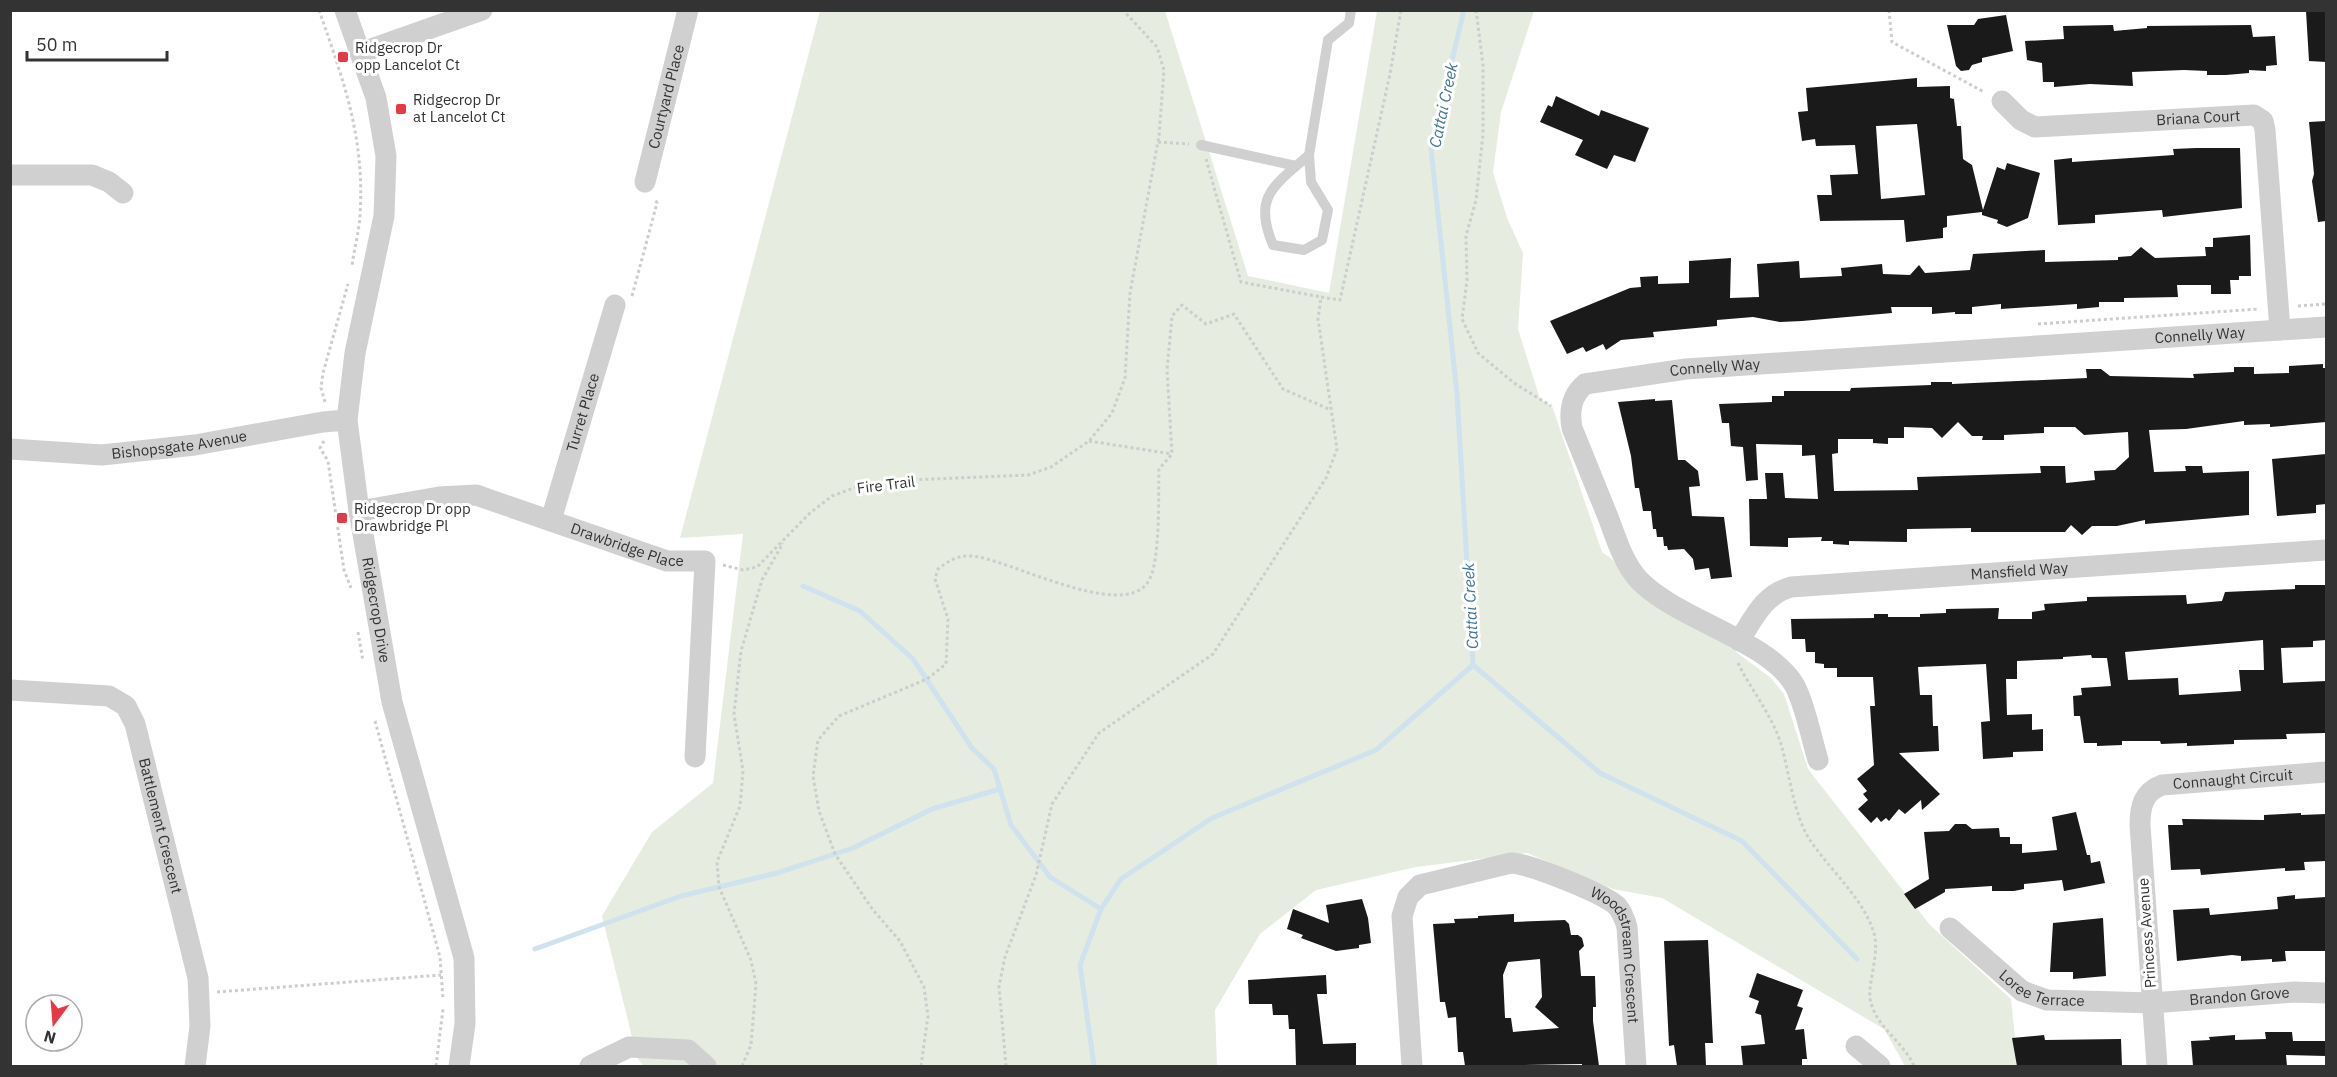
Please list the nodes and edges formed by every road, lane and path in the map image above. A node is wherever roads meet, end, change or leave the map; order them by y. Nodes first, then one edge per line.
1 (345, 10) edge
2 (482, 10) edge
3 (688, 10) edge
4 (1123, 10) edge
5 (1352, 10) edge
6 (1401, 10) edge
7 (1476, 10) edge
8 (1889, 10) edge
9 (360, 53) junction
10 (2002, 101) joint
11 (1158, 142) junction
12 (1201, 145) junction
13 (1309, 155) junction
14 (1296, 166) junction
15 (10, 175) edge
16 (645, 182) joint
17 (123, 193) dead end
18 (1321, 297) junction
19 (615, 305) joint
20 (2326, 327) edge
21 (2280, 330) junction
22 (1331, 410) junction
23 (1570, 417) junction
24 (347, 420) junction
25 (1089, 441) junction
26 (10, 449) edge
27 (1172, 454) junction
28 (359, 511) junction
29 (551, 520) junction
30 (785, 539) junction
31 (2326, 550) edge
32 (705, 561) junction
33 (1739, 641) junction
34 (1749, 685) dead end
35 (10, 690) edge
36 (695, 757) dead end
37 (1818, 760) dead end
38 (2326, 772) edge
39 (2144, 800) joint
40 (1950, 928) dead end
41 (464, 973) junction
42 (2326, 993) edge
43 (198, 994) junction
44 (2152, 1003) junction
45 (1856, 1046) dead end
46 (195, 1066) edge
47 (459, 1066) edge
48 (590, 1066) edge
49 (706, 1066) edge
50 (742, 1066) edge
51 (921, 1066) edge
52 (1006, 1066) edge
53 (1412, 1066) edge
54 (1635, 1066) edge
55 (1880, 1066) edge
56 (1914, 1066) edge
57 (2157, 1066) edge

1 - 9 street, Ridgecrop Drive
2 - 9 street
3 - 16 street, Courtyard Place
4 - 11 path, Fire Trail
5 - 13 lane
6 - 18 path
7 - 23 path
8 - 10 path
9 - 24 street, Ridgecrop Drive
10 - 21 street, Briana Court
11 - 12 path
11 - 25 path, Fire Trail
12 - 14 lane
12 - 18 path
13 - 14 lane
13 - 14 lane
15 - 17 street
16 - 19 path
18 - 22 path
19 - 29 street, Turret Place
20 - 21 street, Connelly Way
21 - 23 street, Connelly Way
22 - 27 path
22 - 52 path
23 - 33 street
24 - 26 street, Bishopsgate Avenue
24 - 28 street, Ridgecrop Drive
25 - 27 path
25 - 30 path, Fire Trail
27 - 51 path
28 - 29 street, Drawbridge Place
28 - 41 street, Ridgecrop Drive
29 - 32 street, Drawbridge Place
30 - 32 path, Fire Trail
30 - 50 path
31 - 33 street, Mansfield Way
32 - 36 street, Drawbridge Place
33 - 37 street
34 - 56 path
35 - 43 street, Battlement Crescent
38 - 39 street, Connaught Circuit
39 - 44 street, Princess Avenue
40 - 44 street, Loree Terrace
41 - 43 path
41 - 47 street, Ridgecrop Drive
42 - 44 street, Brandon Grove
43 - 46 street, Battlement Crescent
44 - 57 street, Princess Avenue
45 - 55 street
48 - 49 street
53 - 54 street, Woodstream Crescent

